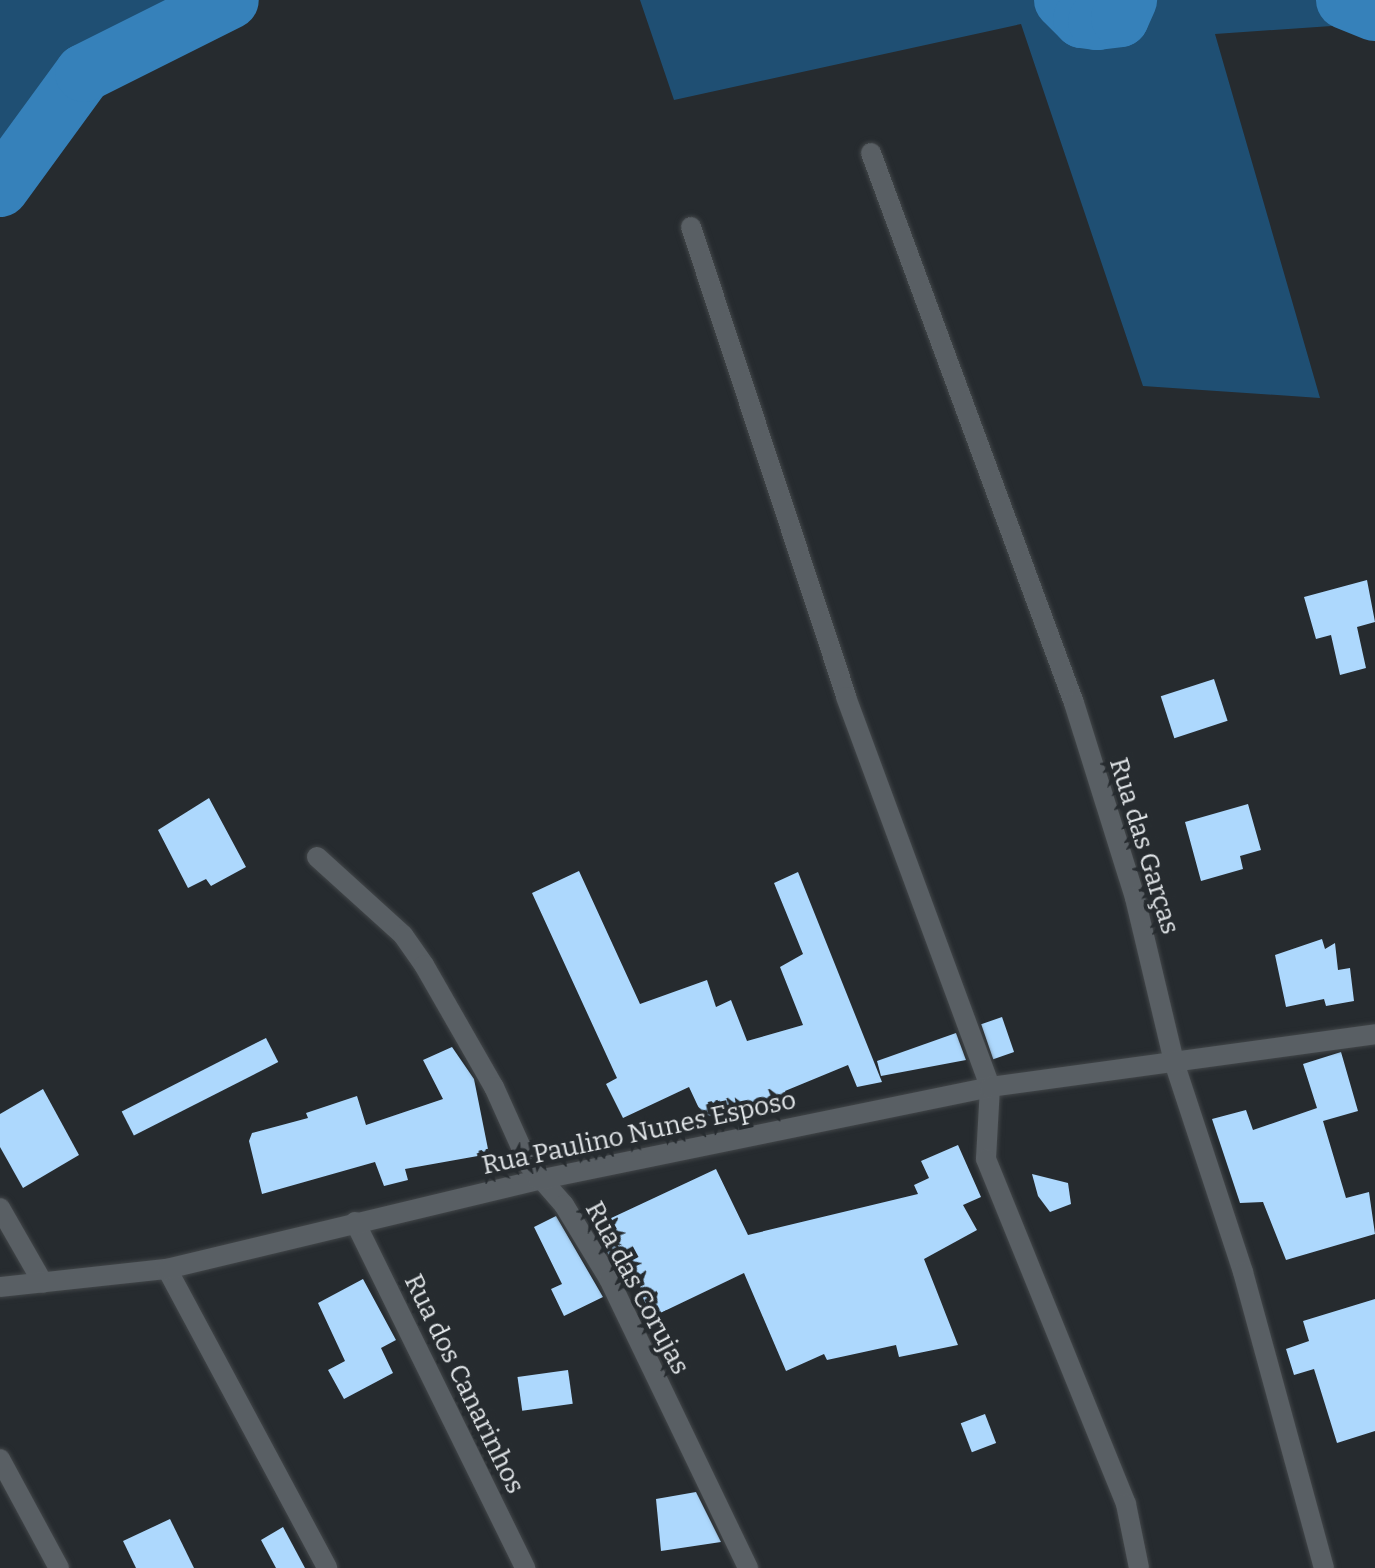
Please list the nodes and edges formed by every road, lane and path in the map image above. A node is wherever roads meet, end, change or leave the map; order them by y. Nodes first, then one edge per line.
1 (871, 153) dead end
2 (691, 227) dead end
3 (317, 857) dead end
4 (1375, 1034) edge
5 (1174, 1062) junction
6 (990, 1087) junction
7 (538, 1180) junction
8 (0, 1208) edge
9 (355, 1222) junction
10 (167, 1269) junction
11 (43, 1283) junction
12 (0, 1287) edge
13 (0, 1459) edge
14 (59, 1568) edge
15 (327, 1568) edge
16 (525, 1568) edge
17 (748, 1568) edge
18 (1139, 1568) edge
19 (1324, 1568) edge

1 - 5 street, Rua das Garças
2 - 6 street
3 - 7 street, Rua das Corujas
4 - 5 street, Rua Paulino Nunes Esposo
5 - 6 street, Rua Paulino Nunes Esposo
5 - 19 street, Rua das Garças
6 - 7 street, Rua Paulino Nunes Esposo
6 - 18 street
7 - 9 street, Rua Paulino Nunes Esposo
7 - 17 street, Rua das Corujas
8 - 11 street
9 - 10 street, Rua Paulino Nunes Esposo
9 - 16 street, Rua dos Canarinhos
10 - 11 street, Rua Paulino Nunes Esposo
10 - 15 street
11 - 12 street, Rua Paulino Nunes Esposo
13 - 14 street

